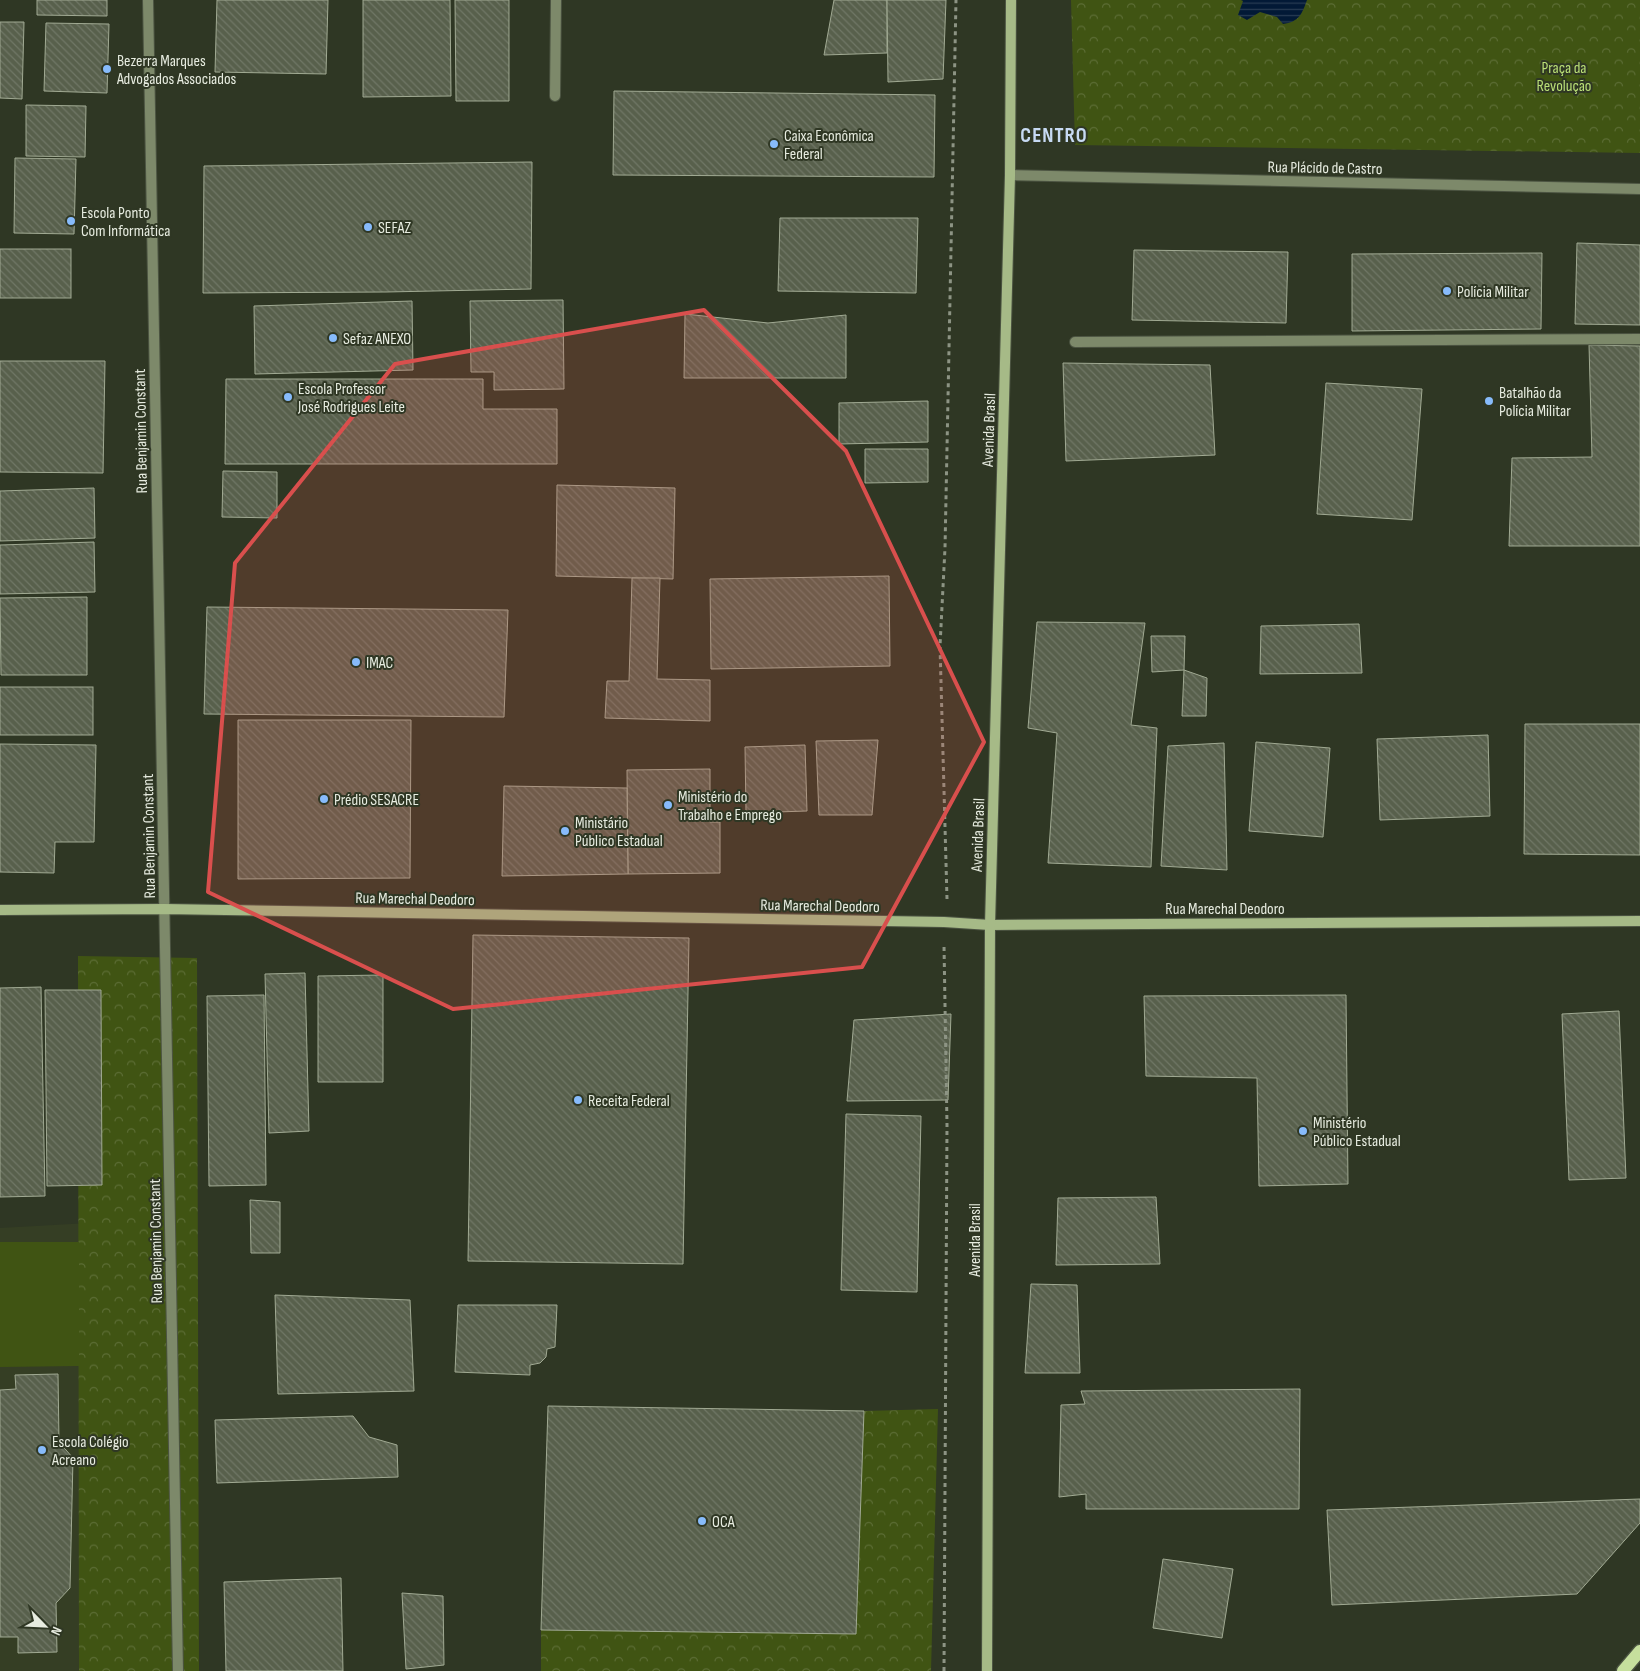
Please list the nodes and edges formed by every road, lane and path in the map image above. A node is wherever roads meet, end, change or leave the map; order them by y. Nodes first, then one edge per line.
1 (148, 0) edge
2 (556, 0) edge
3 (956, 0) edge
4 (1011, 0) edge
5 (555, 96) dead end
6 (1010, 175) junction
7 (1640, 189) edge
8 (1640, 339) edge
9 (1076, 342) dead end
10 (164, 909) junction
11 (0, 910) edge
12 (1640, 921) edge
13 (944, 922) junction
14 (990, 925) junction
15 (1640, 1651) edge
16 (178, 1671) edge
17 (944, 1671) edge
18 (987, 1671) edge
19 (1623, 1671) edge

1 - 10 street, Rua Benjamin Constant
2 - 5 street
3 - 13 path
4 - 6 street, Avenida Brasil
6 - 7 street, Rua Plácido de Castro
6 - 14 street, Avenida Brasil
8 - 9 street
10 - 11 street, Rua Marechal Deodoro
10 - 13 street, Rua Marechal Deodoro
10 - 16 street, Rua Benjamin Constant
12 - 14 street, Rua Marechal Deodoro
13 - 14 street, Rua Marechal Deodoro
13 - 17 path
14 - 18 street, Avenida Brasil
15 - 19 main road

